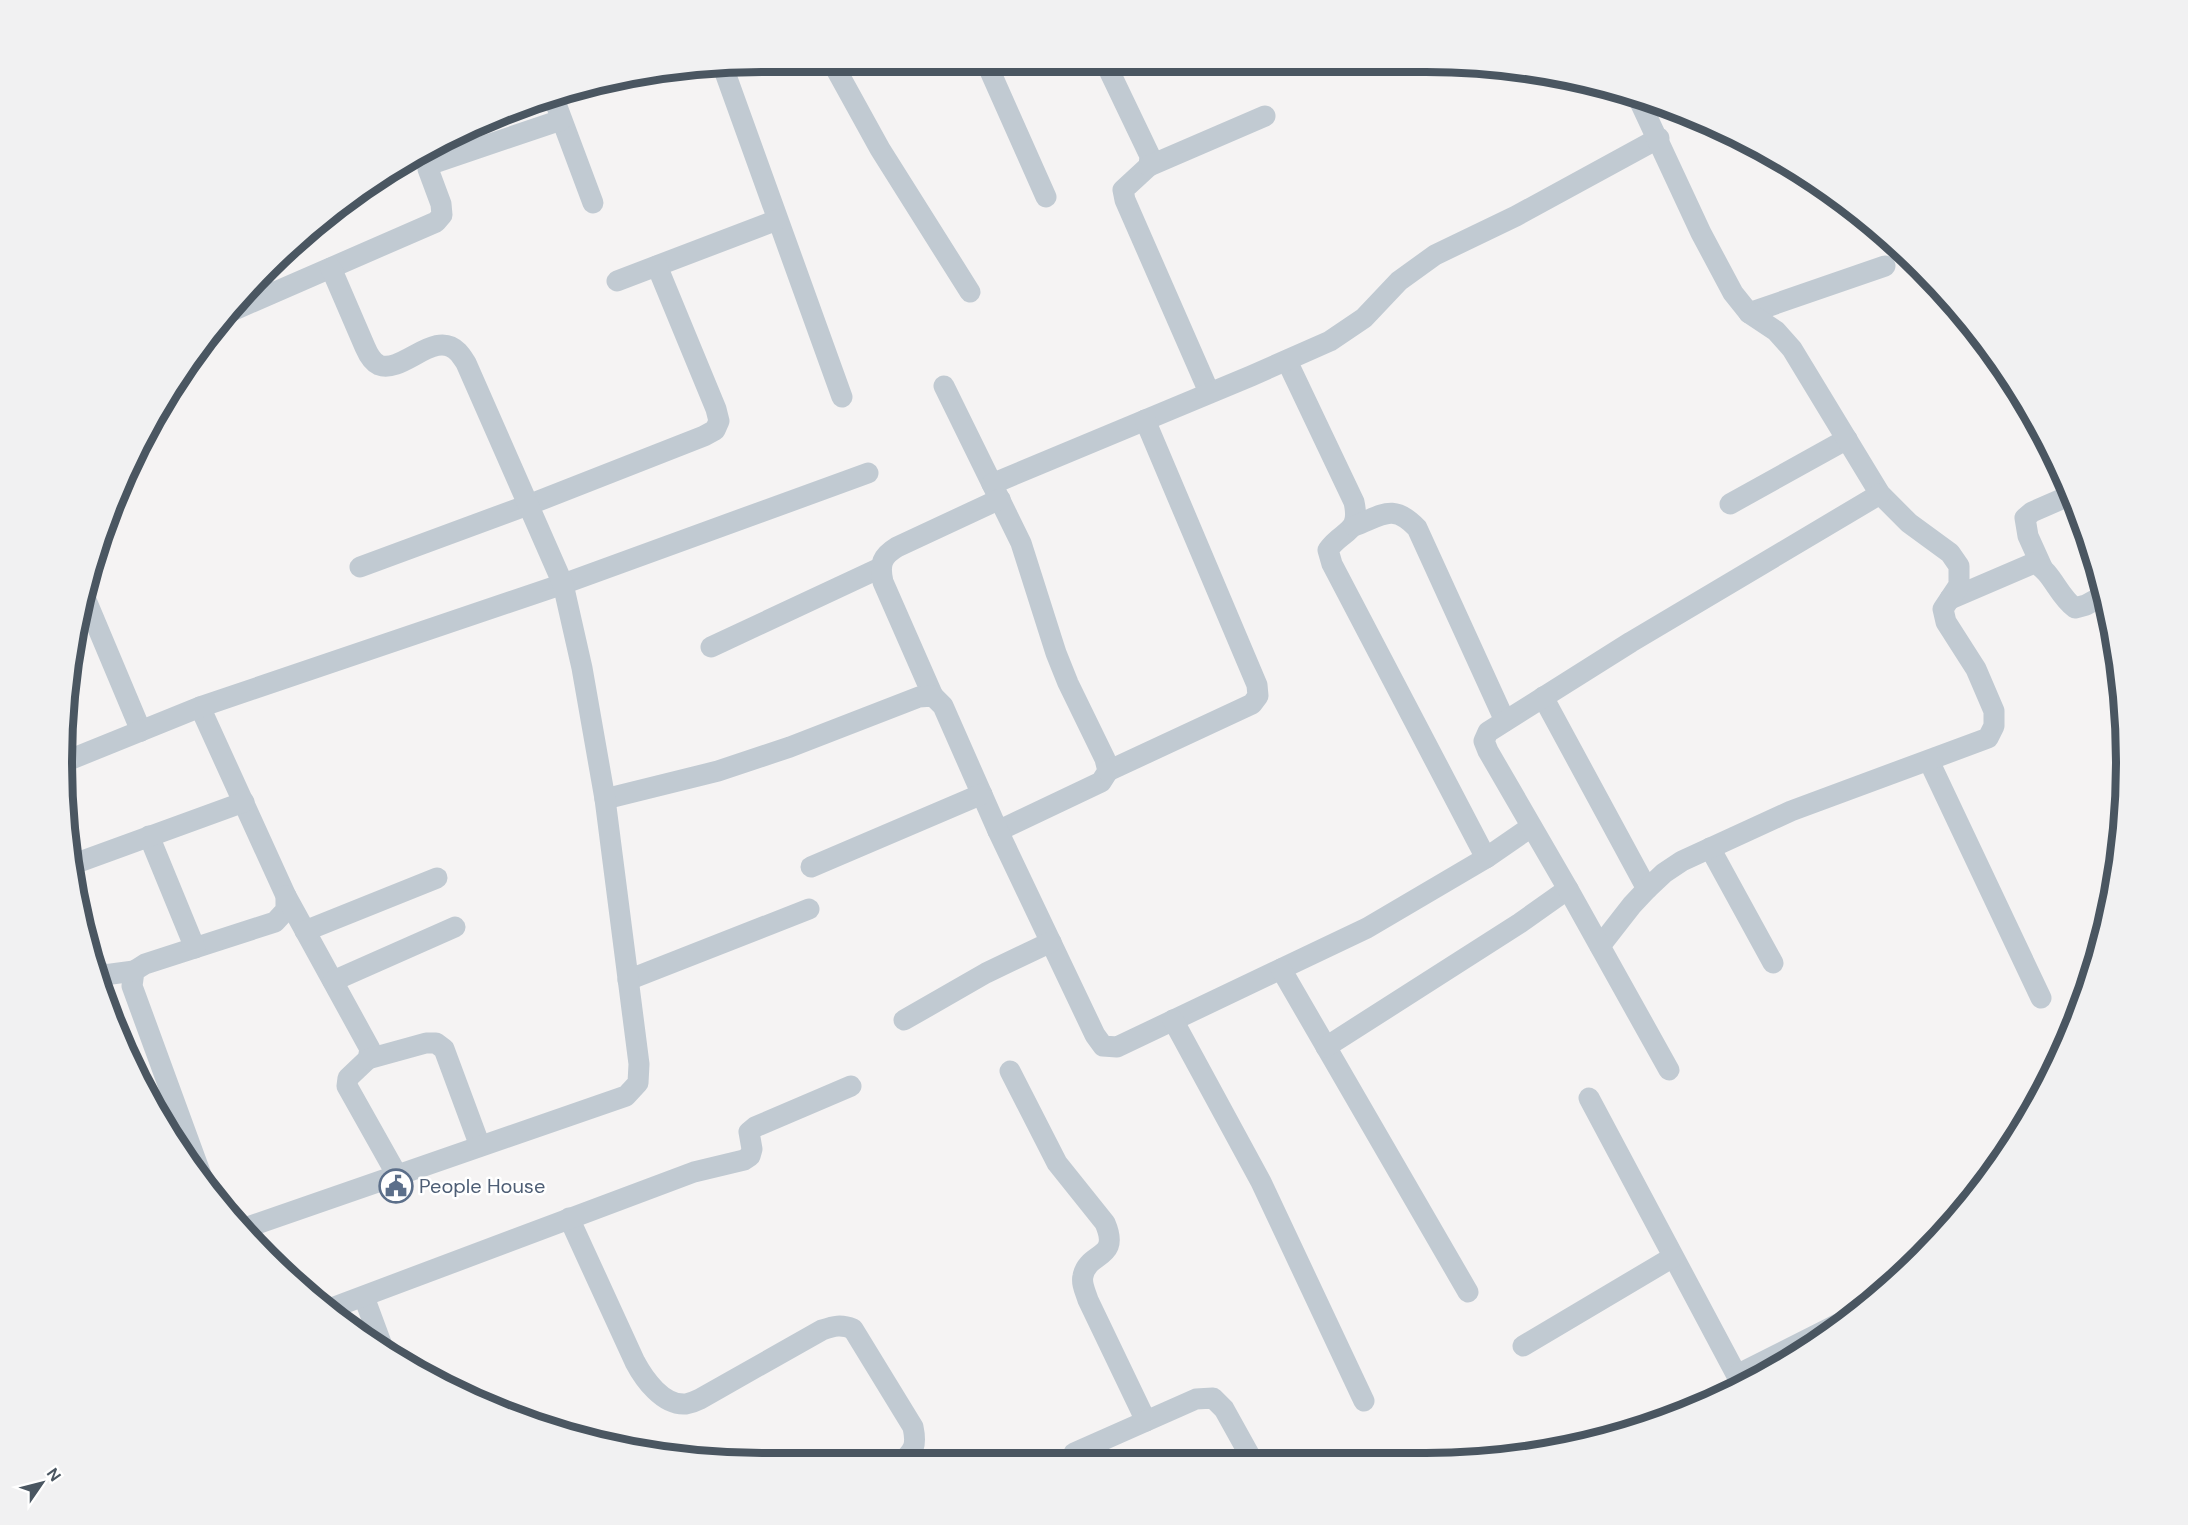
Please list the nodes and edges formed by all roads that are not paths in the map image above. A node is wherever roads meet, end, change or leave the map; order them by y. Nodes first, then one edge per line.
1 (838, 72) edge
2 (990, 72) edge
3 (1110, 72) edge
4 (725, 73) edge
5 (556, 105) edge
6 (1643, 108) edge
7 (1265, 116) dead end
8 (561, 120) junction
9 (1659, 138) junction
10 (1149, 166) junction
11 (1046, 197) dead end
12 (593, 203) dead end
13 (777, 220) junction
14 (657, 266) junction
15 (1885, 266) dead end
16 (331, 268) junction
17 (617, 281) dead end
18 (970, 292) dead end
19 (244, 305) edge
20 (1749, 313) junction
21 (1287, 361) junction
22 (944, 386) dead end
23 (1209, 392) junction
24 (842, 397) dead end
25 (1145, 420) junction
26 (1847, 439) junction
27 (868, 473) dead end
28 (996, 491) junction
29 (1880, 494) junction
30 (2063, 498) edge
31 (1730, 504) dead end
32 (528, 505) junction
33 (1354, 526) junction
34 (360, 567) dead end
35 (880, 567) junction
36 (2042, 567) junction
37 (563, 584) junction
38 (1950, 599) junction
39 (2096, 600) edge
40 (90, 609) edge
41 (711, 647) dead end
42 (933, 696) junction
43 (1543, 697) junction
44 (200, 707) junction
45 (1505, 720) junction
46 (141, 731) junction
47 (72, 759) edge
48 (1929, 761) junction
49 (1108, 771) junction
50 (982, 794) junction
51 (605, 799) junction
52 (244, 802) junction
53 (1531, 827) junction
54 (999, 831) junction
55 (149, 836) junction
56 (1710, 848) junction
57 (1486, 858) junction
58 (79, 862) edge
59 (811, 867) dead end
60 (437, 878) dead end
61 (1568, 889) junction
62 (1647, 889) junction
63 (286, 896) junction
64 (809, 909) dead end
65 (455, 927) dead end
66 (305, 931) junction
67 (1051, 942) junction
68 (1600, 946) junction
69 (195, 948) junction
70 (1773, 963) dead end
71 (1281, 969) junction
72 (134, 971) junction
73 (106, 975) edge
74 (628, 980) junction
75 (333, 981) junction
76 (2042, 998) dead end
77 (904, 1020) dead end
78 (1173, 1020) junction
79 (1326, 1047) junction
80 (368, 1059) junction
81 (1669, 1070) dead end
82 (1010, 1071) dead end
83 (851, 1086) dead end
84 (1589, 1098) dead end
85 (480, 1146) junction
86 (193, 1153) edge
87 (397, 1175) junction
88 (569, 1218) junction
89 (250, 1225) edge
90 (1673, 1257) junction
91 (1468, 1292) dead end
92 (364, 1297) junction
93 (337, 1306) edge
94 (374, 1334) edge
95 (1522, 1346) dead end
96 (1738, 1378) edge
97 (1364, 1401) dead end
98 (1146, 1421) junction
99 (910, 1453) edge
100 (1074, 1453) dead end
101 (1248, 1453) edge

1 - 18 street
2 - 11 street
3 - 10 street
4 - 13 street
5 - 8 street
6 - 9 street
7 - 10 street
8 - 12 street
8 - 16 street
9 - 20 street
9 - 21 street
10 - 23 street
13 - 14 street
13 - 24 street
14 - 17 street
14 - 32 street
15 - 20 street
16 - 19 street
16 - 32 street
20 - 26 street
21 - 23 street
21 - 33 street
22 - 28 street
23 - 25 street
25 - 28 street
25 - 49 street
26 - 29 street
26 - 31 street
27 - 37 street
28 - 35 street
28 - 49 street
29 - 38 street
29 - 43 street
30 - 36 street
32 - 34 street
32 - 37 street
33 - 45 street
33 - 57 street
35 - 41 street
35 - 42 street
36 - 38 street
36 - 39 street
37 - 44 street
37 - 51 street
38 - 48 street
40 - 46 street
42 - 50 street
42 - 51 street
43 - 45 street
43 - 62 street
44 - 46 street
44 - 52 street
45 - 53 street
46 - 47 street
48 - 56 street
48 - 76 street
49 - 54 street
50 - 54 street
50 - 59 street
51 - 74 street
52 - 55 street
52 - 63 street
53 - 57 street
53 - 61 street
54 - 67 street
55 - 58 street
55 - 69 street
56 - 62 street
56 - 70 street
57 - 71 street
60 - 66 street
61 - 68 street
61 - 79 street
62 - 68 street
63 - 66 street
63 - 69 street
64 - 74 street
65 - 75 street
66 - 75 street
67 - 77 street
67 - 78 street
68 - 81 street
69 - 72 street
71 - 78 street
71 - 79 street
72 - 73 street
72 - 86 street
74 - 85 street
75 - 80 street
78 - 97 street
79 - 91 street
80 - 85 street
80 - 87 street
82 - 98 street
83 - 88 street
84 - 90 street
85 - 87 street
87 - 89 street
88 - 92 street
88 - 99 street
90 - 95 street
90 - 96 street
92 - 93 street
92 - 94 street
98 - 100 street
98 - 101 street

